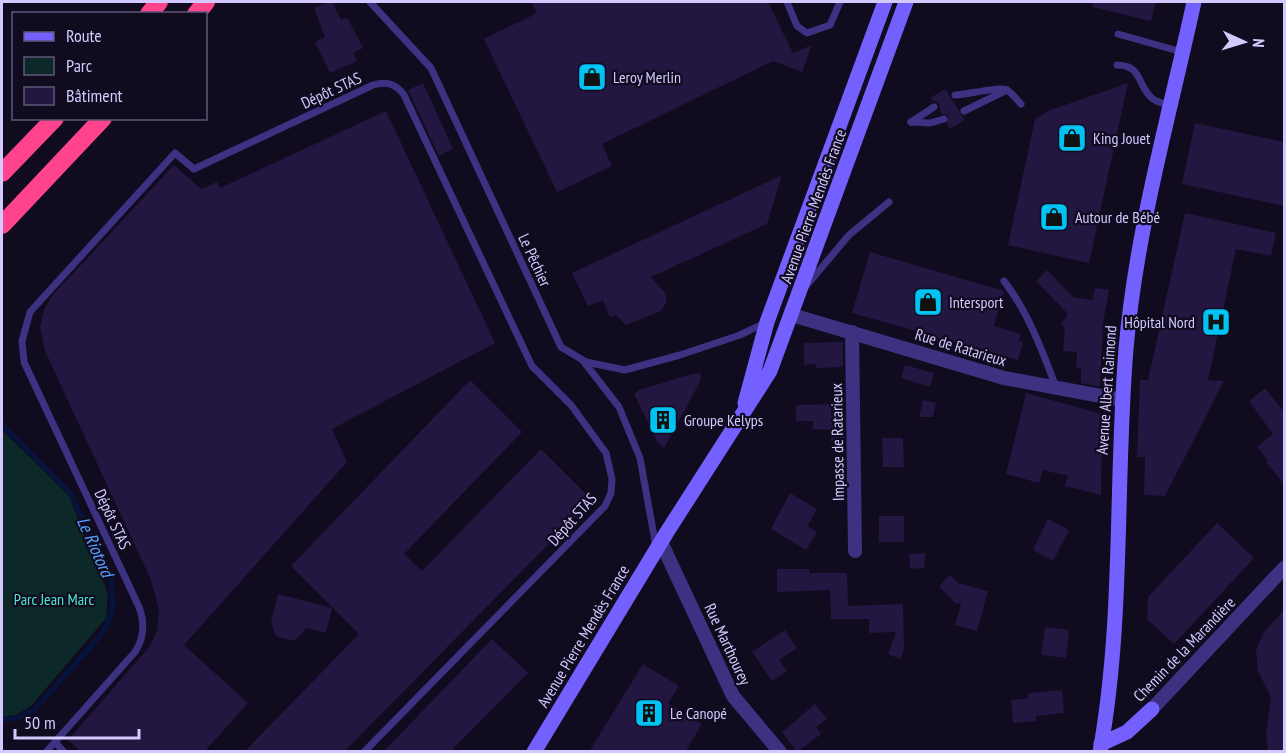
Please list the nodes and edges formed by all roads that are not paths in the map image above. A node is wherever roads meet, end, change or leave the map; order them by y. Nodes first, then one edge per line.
1 (370, 2) edge
2 (787, 2) edge
3 (840, 2) edge
4 (877, 2) edge
5 (885, 2) edge
6 (906, 2) edge
7 (1194, 2) edge
8 (1118, 34) dead end
9 (1182, 52) junction
10 (1117, 65) dead end
11 (858, 76) junction
12 (1007, 90) junction
13 (955, 95) dead end
14 (1020, 104) dead end
15 (1170, 106) junction
16 (934, 107) dead end
17 (964, 111) dead end
18 (944, 119) dead end
19 (53, 120) edge
20 (101, 120) edge
21 (2, 173) edge
22 (889, 202) dead end
23 (2, 225) edge
24 (1004, 280) dead end
25 (801, 292) junction
26 (792, 315) junction
27 (767, 322) junction
28 (852, 332) junction
29 (583, 360) junction
30 (1056, 387) junction
31 (1122, 400) junction
32 (741, 417) junction
33 (659, 545) junction
34 (855, 551) dead end
35 (1284, 568) edge
36 (1152, 709) joint
37 (55, 742) junction
38 (1100, 748) edge
39 (46, 752) edge
40 (64, 752) edge
41 (364, 752) edge
42 (534, 752) edge
43 (780, 752) edge

1 - 29 lane, Le Pêchier
2 - 3 lane
4 - 11 main road
5 - 11 main road, Avenue Pierre Mendès France
6 - 25 main road, Avenue Pierre Mendès France
7 - 9 main road, Avenue Albert Raimond
8 - 9 lane
9 - 15 main road, Avenue Albert Raimond
10 - 15 lane
11 - 27 main road, Avenue Pierre Mendès France
12 - 13 lane
12 - 14 lane
12 - 17 lane
15 - 31 main road, Avenue Albert Raimond
16 - 18 lane
19 - 21 highway
20 - 23 highway
22 - 25 lane
24 - 30 lane
25 - 26 main road, Avenue Pierre Mendès France
26 - 28 street, Rue de Ratarieux
26 - 32 main road, Avenue Pierre Mendès France
27 - 29 lane, Le Pêchier
27 - 32 main road, Avenue Pierre Mendès France
28 - 30 street, Rue de Ratarieux
28 - 34 street, Impasse de Ratarieux
29 - 33 lane
30 - 31 street, Rue de Ratarieux
31 - 38 main road, Avenue Albert Raimond
32 - 33 main road, Avenue Pierre Mendès France
33 - 42 main road, Avenue Pierre Mendès France
33 - 43 street, Rue Marthourey
35 - 36 street, Chemin de la Marandière
36 - 38 main road, Chemin de la Marandière
37 - 39 lane, Dépôt STAS
37 - 40 lane
37 - 41 lane, Dépôt STAS

